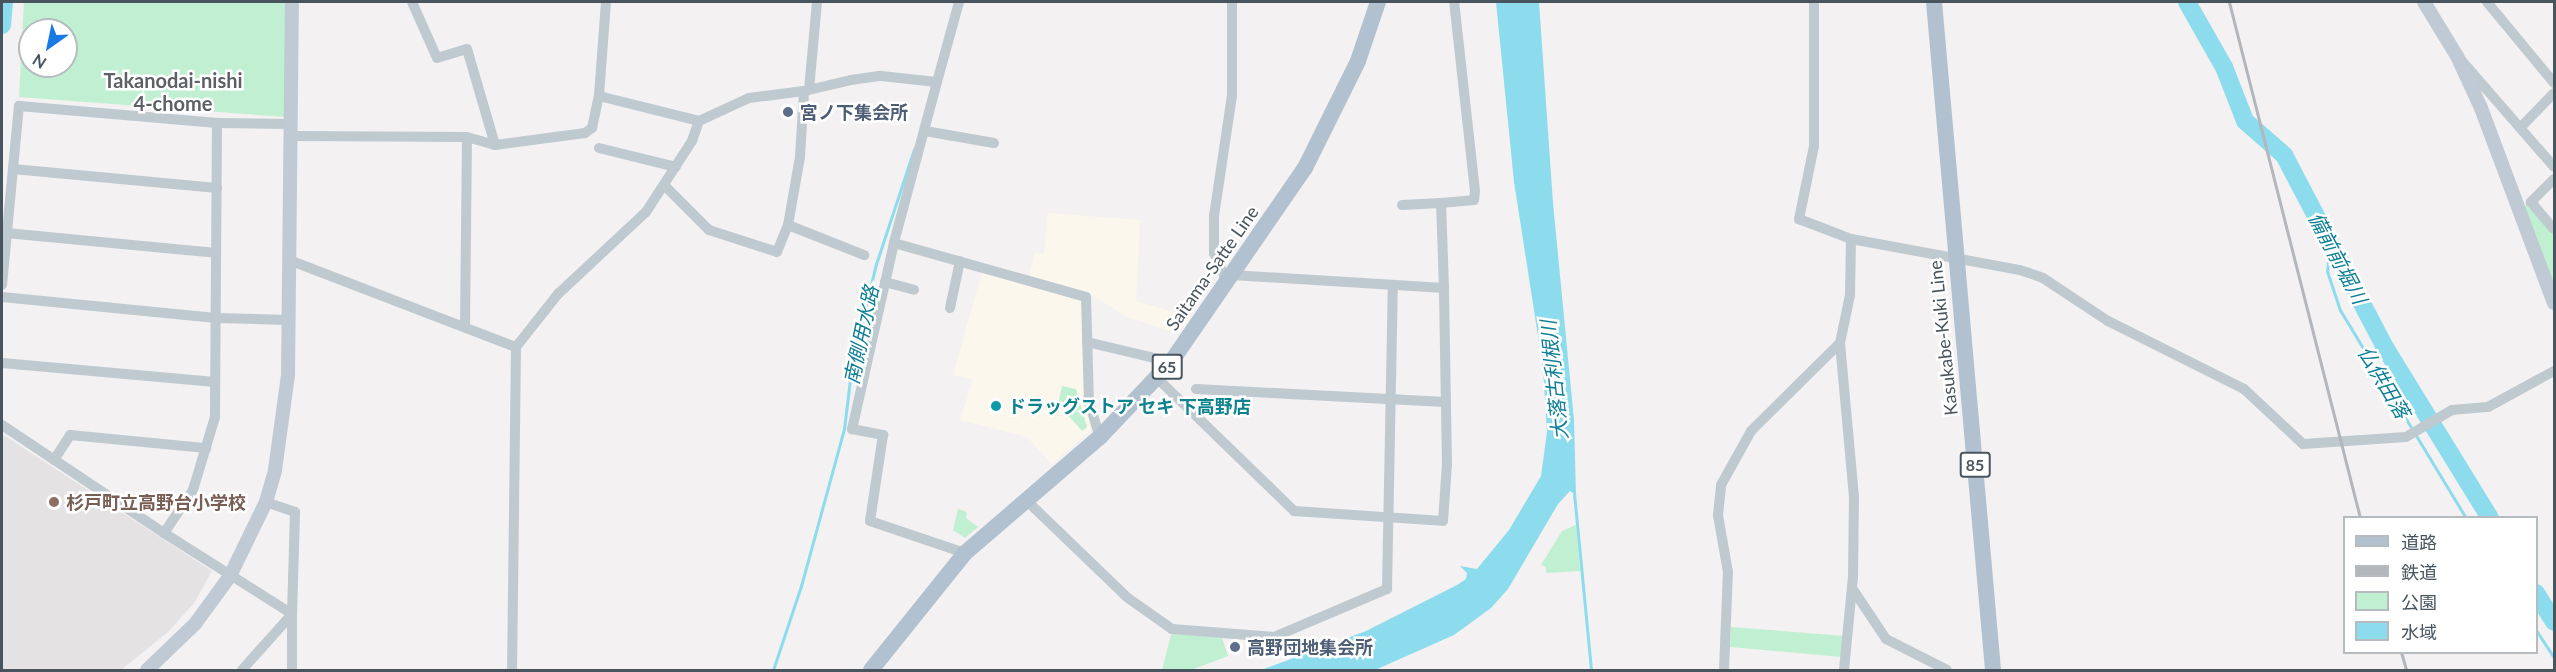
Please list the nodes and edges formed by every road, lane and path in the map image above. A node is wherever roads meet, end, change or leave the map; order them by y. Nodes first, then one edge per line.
1 (292, 2) edge
2 (412, 2) edge
3 (606, 2) edge
4 (817, 2) edge
5 (959, 2) edge
6 (1232, 2) edge
7 (1378, 2) edge
8 (1454, 2) edge
9 (1814, 2) edge
10 (1934, 2) edge
11 (2424, 2) edge
12 (2487, 2) edge
13 (2457, 56) junction
14 (937, 82) junction
15 (2554, 83) edge
16 (807, 91) junction
17 (2554, 93) edge
18 (599, 96) junction
19 (699, 121) junction
20 (217, 123) junction
21 (2521, 127) junction
22 (290, 130) junction
23 (925, 131) junction
24 (467, 137) junction
25 (994, 143) dead end
26 (495, 145) junction
27 (599, 148) dead end
28 (676, 167) junction
29 (2554, 167) edge
30 (13, 169) junction
31 (2554, 179) edge
32 (664, 185) junction
33 (217, 188) junction
34 (1441, 203) junction
35 (1402, 205) dead end
36 (788, 225) junction
37 (2554, 229) edge
38 (6, 233) junction
39 (1851, 239) junction
40 (894, 243) junction
41 (216, 253) junction
42 (864, 255) dead end
43 (1956, 259) junction
44 (289, 260) junction
45 (960, 261) junction
46 (1229, 279) junction
47 (885, 282) junction
48 (2, 285) edge
49 (1393, 285) junction
50 (1444, 288) junction
51 (914, 290) dead end
52 (2, 297) edge
53 (2554, 303) edge
54 (950, 308) dead end
55 (216, 318) junction
56 (288, 320) junction
57 (465, 327) junction
58 (1087, 342) junction
59 (1840, 343) junction
60 (516, 347) junction
61 (1171, 362) junction
62 (2, 363) edge
63 (2554, 371) edge
64 (1158, 379) junction
65 (215, 382) junction
66 (1196, 389) dead end
67 (1391, 402) junction
68 (1446, 402) junction
69 (2, 426) edge
70 (1100, 437) junction
71 (206, 448) junction
72 (54, 460) junction
73 (1026, 500) junction
74 (266, 502) junction
75 (1389, 518) junction
76 (164, 533) junction
77 (964, 553) junction
78 (230, 576) junction
79 (1852, 588) junction
80 (292, 615) junction
81 (147, 670) edge
82 (242, 670) edge
83 (291, 670) edge
84 (512, 670) edge
85 (871, 670) edge
86 (1724, 670) edge
87 (1844, 670) edge
88 (1947, 670) edge
89 (1993, 670) edge

1 - 22 street
2 - 26 street
3 - 18 street
4 - 16 street
5 - 14 street
6 - 46 street
7 - 46 main road, Saitama-Satte Line / 65
8 - 34 street
9 - 39 street
10 - 43 main road, Kasukabe-Kuki Line / 85
11 - 13 street
12 - 15 street
13 - 21 street
13 - 53 street
14 - 16 street
14 - 23 street
16 - 19 street
16 - 36 street
17 - 21 street
18 - 19 street
18 - 26 street
19 - 28 street
20 - 22 street
20 - 30 street
20 - 33 street
21 - 29 street
22 - 24 street
22 - 44 street
23 - 25 street
23 - 40 street
24 - 26 street
24 - 57 street
27 - 28 street
28 - 32 street
30 - 33 street
30 - 38 street
31 - 37 street
32 - 36 street
32 - 60 street
33 - 41 street
34 - 35 street
34 - 50 street
36 - 42 street
38 - 41 street
38 - 48 street
39 - 43 street
39 - 59 street
40 - 45 street
40 - 47 street
41 - 55 street
43 - 63 street
43 - 89 main road, Kasukabe-Kuki Line / 85
44 - 56 street
44 - 57 street
45 - 54 street
45 - 58 street
46 - 49 street
46 - 61 main road, Saitama-Satte Line / 65
47 - 51 street
47 - 77 street
49 - 50 street
49 - 67 street
50 - 68 street
52 - 55 street
55 - 56 street
55 - 65 street
56 - 74 street
57 - 60 street
58 - 61 street
58 - 70 street
59 - 79 street
59 - 86 street
60 - 84 street
61 - 64 main road, Saitama-Satte Line / 65
62 - 65 street
64 - 70 main road, Saitama-Satte Line / 65
64 - 75 street
65 - 71 street
66 - 67 street
67 - 68 street
67 - 75 street
68 - 75 street
69 - 72 street
70 - 73 main road, Saitama-Satte Line / 65
71 - 72 street
71 - 76 street
72 - 76 street
73 - 75 street
73 - 77 main road, Saitama-Satte Line / 65
74 - 78 street
74 - 80 street
76 - 78 street
77 - 85 main road, Saitama-Satte Line / 65
78 - 80 street
78 - 81 street
79 - 87 street
79 - 88 street
80 - 82 street
80 - 83 street

